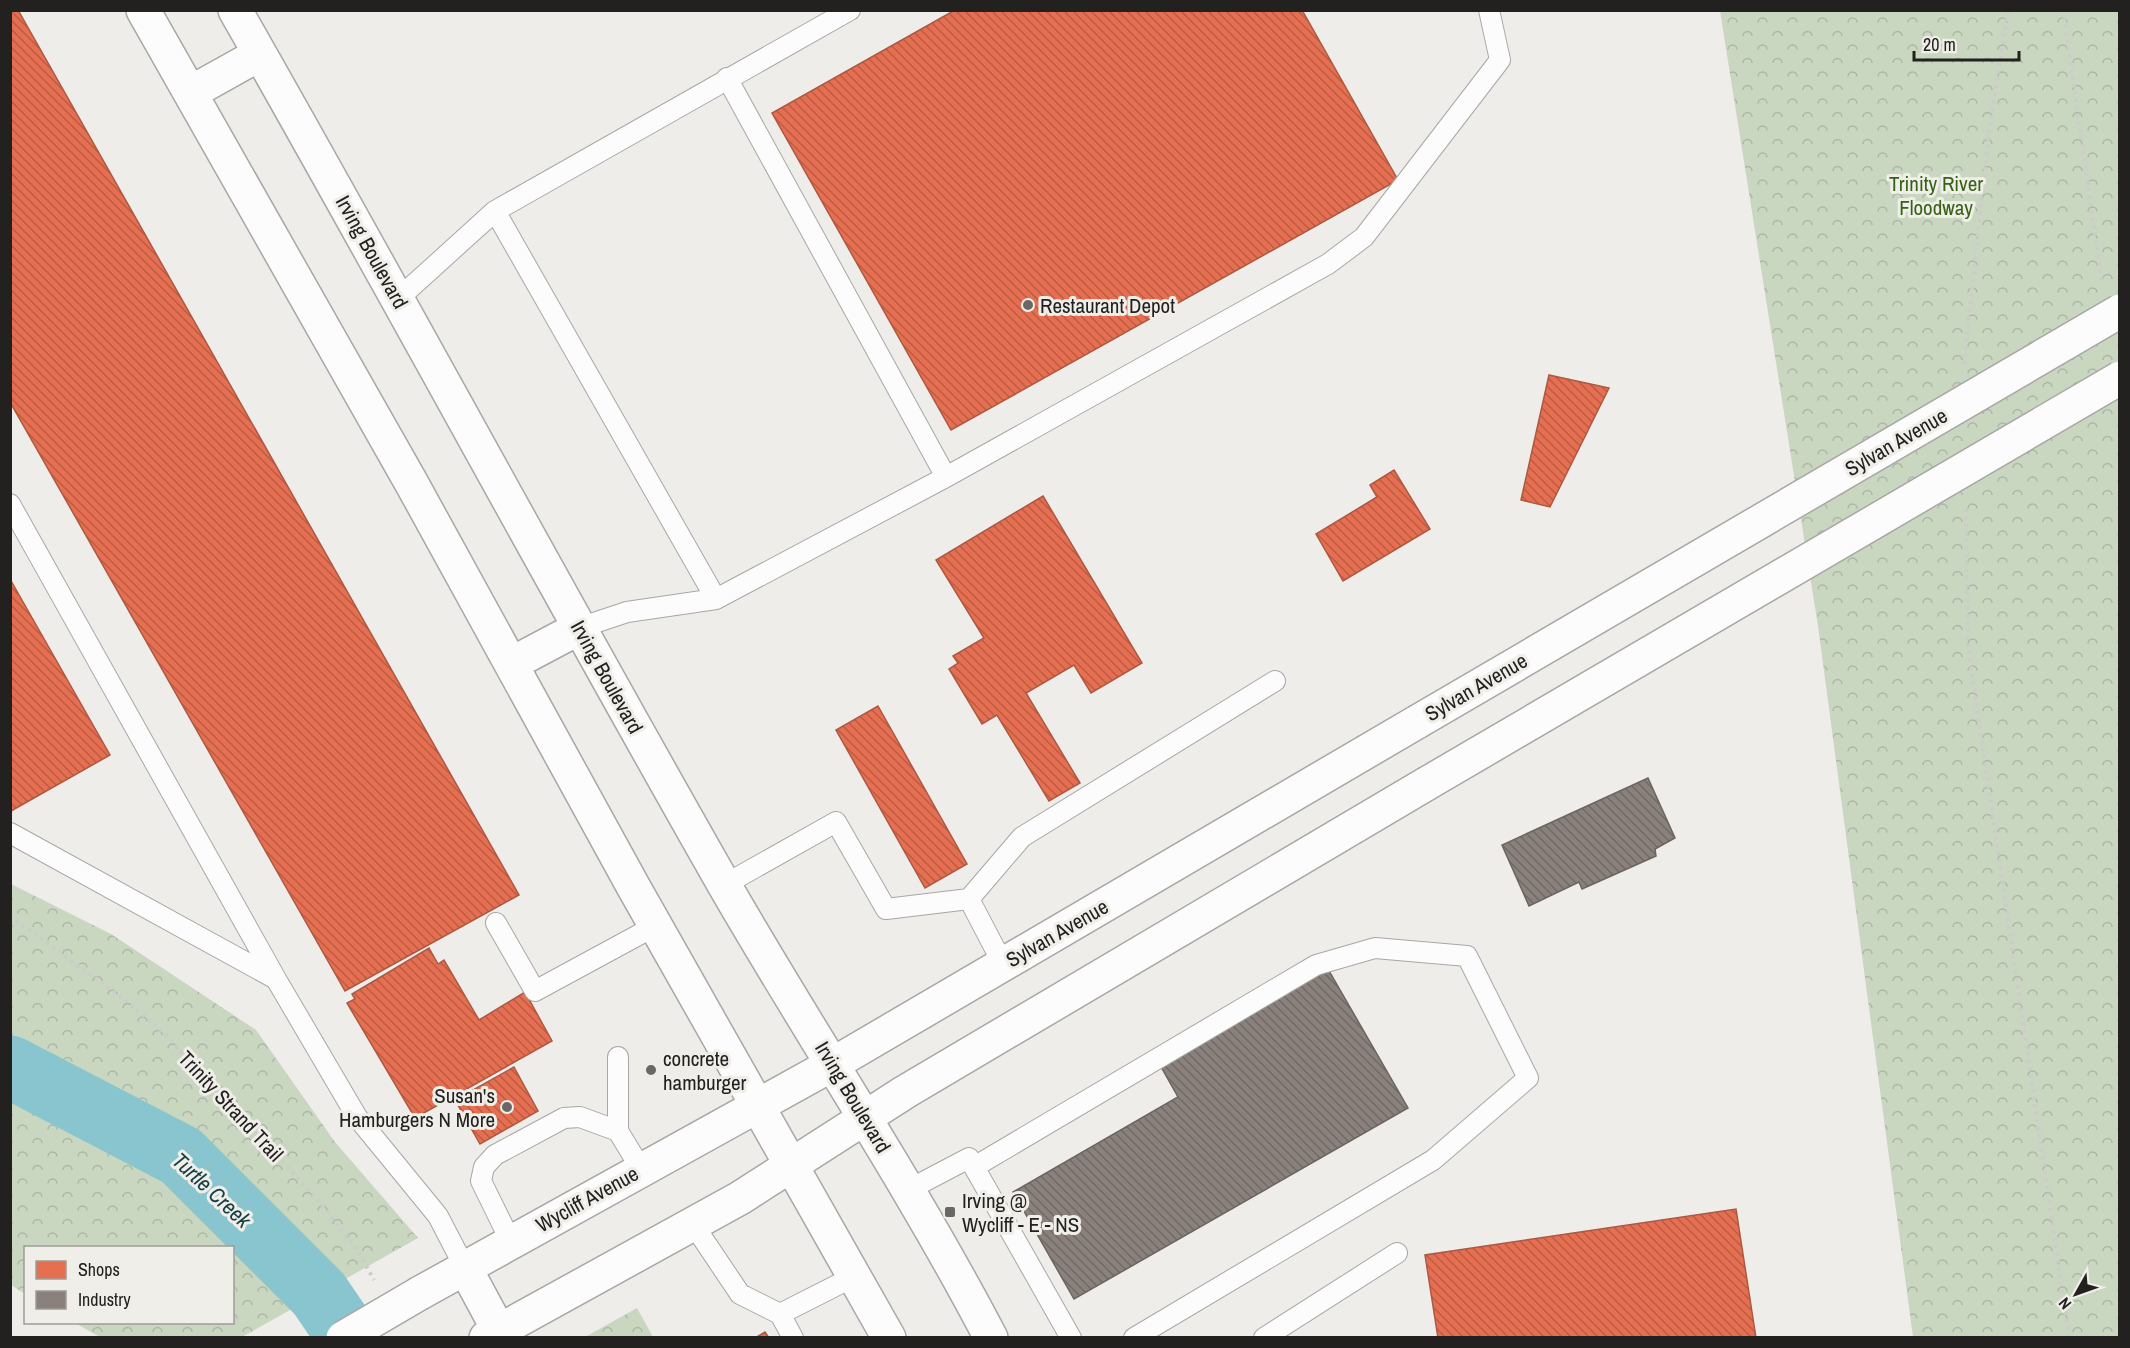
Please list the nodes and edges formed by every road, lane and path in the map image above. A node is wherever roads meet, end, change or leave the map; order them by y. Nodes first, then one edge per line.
1 (143, 10) edge
2 (235, 10) edge
3 (850, 10) edge
4 (1489, 10) edge
5 (2008, 10) edge
6 (2062, 10) edge
7 (260, 54) junction
8 (727, 78) junction
9 (190, 93) junction
10 (495, 211) junction
11 (399, 298) junction
12 (2111, 299) edge
13 (1964, 374) dead end
14 (2120, 378) edge
15 (946, 477) junction
16 (10, 504) edge
17 (1966, 504) dead end
18 (717, 600) junction
19 (579, 628) junction
20 (513, 663) junction
21 (1275, 681) dead end
22 (10, 833) edge
23 (724, 885) junction
24 (969, 899) junction
25 (10, 916) edge
26 (496, 923) dead end
27 (656, 926) junction
28 (1003, 964) junction
29 (276, 979) junction
30 (618, 1057) dead end
31 (833, 1064) junction
32 (758, 1106) junction
33 (864, 1117) junction
34 (618, 1131) junction
35 (791, 1165) junction
36 (974, 1167) junction
37 (641, 1169) junction
38 (908, 1190) junction
39 (693, 1224) junction
40 (511, 1242) junction
41 (1397, 1253) dead end
42 (465, 1268) junction
43 (853, 1277) junction
44 (378, 1288) dead end
45 (780, 1314) junction
46 (492, 1334) edge
47 (343, 1338) edge
48 (793, 1338) edge
49 (889, 1338) edge
50 (991, 1338) edge
51 (1071, 1338) edge
52 (1134, 1338) edge
53 (1264, 1338) edge
54 (2069, 1338) edge

1 - 9 main road
2 - 7 main road, Irving Boulevard
3 - 8 lane
4 - 15 lane
5 - 13 path
6 - 12 path
7 - 9 main road
7 - 11 main road, Irving Boulevard
8 - 10 lane
8 - 15 lane
9 - 20 main road
10 - 11 lane
10 - 18 lane
11 - 19 main road, Irving Boulevard
12 - 28 main road, Sylvan Avenue, bridge
14 - 33 main road, bridge
15 - 18 lane
16 - 29 lane
17 - 54 path
18 - 19 lane
19 - 20 main road
19 - 23 main road, Irving Boulevard
20 - 27 main road
21 - 24 lane
22 - 29 lane
23 - 24 lane
23 - 31 main road, Irving Boulevard
24 - 28 lane
25 - 44 path, Trinity Strand Trail
26 - 27 lane
27 - 32 main road
28 - 31 main road, Sylvan Avenue
29 - 42 lane
30 - 34 lane
31 - 32 main road, Wycliff Avenue
31 - 33 main road, Irving Boulevard
32 - 35 main road
32 - 37 main road, Wycliff Avenue
33 - 35 main road
33 - 38 main road, Irving Boulevard
34 - 37 lane
34 - 40 lane
35 - 39 main road
35 - 43 main road
36 - 38 lane
36 - 51 lane
36 - 52 lane
37 - 40 main road, Wycliff Avenue
38 - 50 main road, Irving Boulevard
39 - 45 lane
39 - 46 main road
40 - 42 main road, Wycliff Avenue
41 - 53 lane
42 - 46 main road
42 - 47 main road, Wycliff Avenue, bridge
43 - 45 lane
43 - 49 main road
45 - 48 lane

